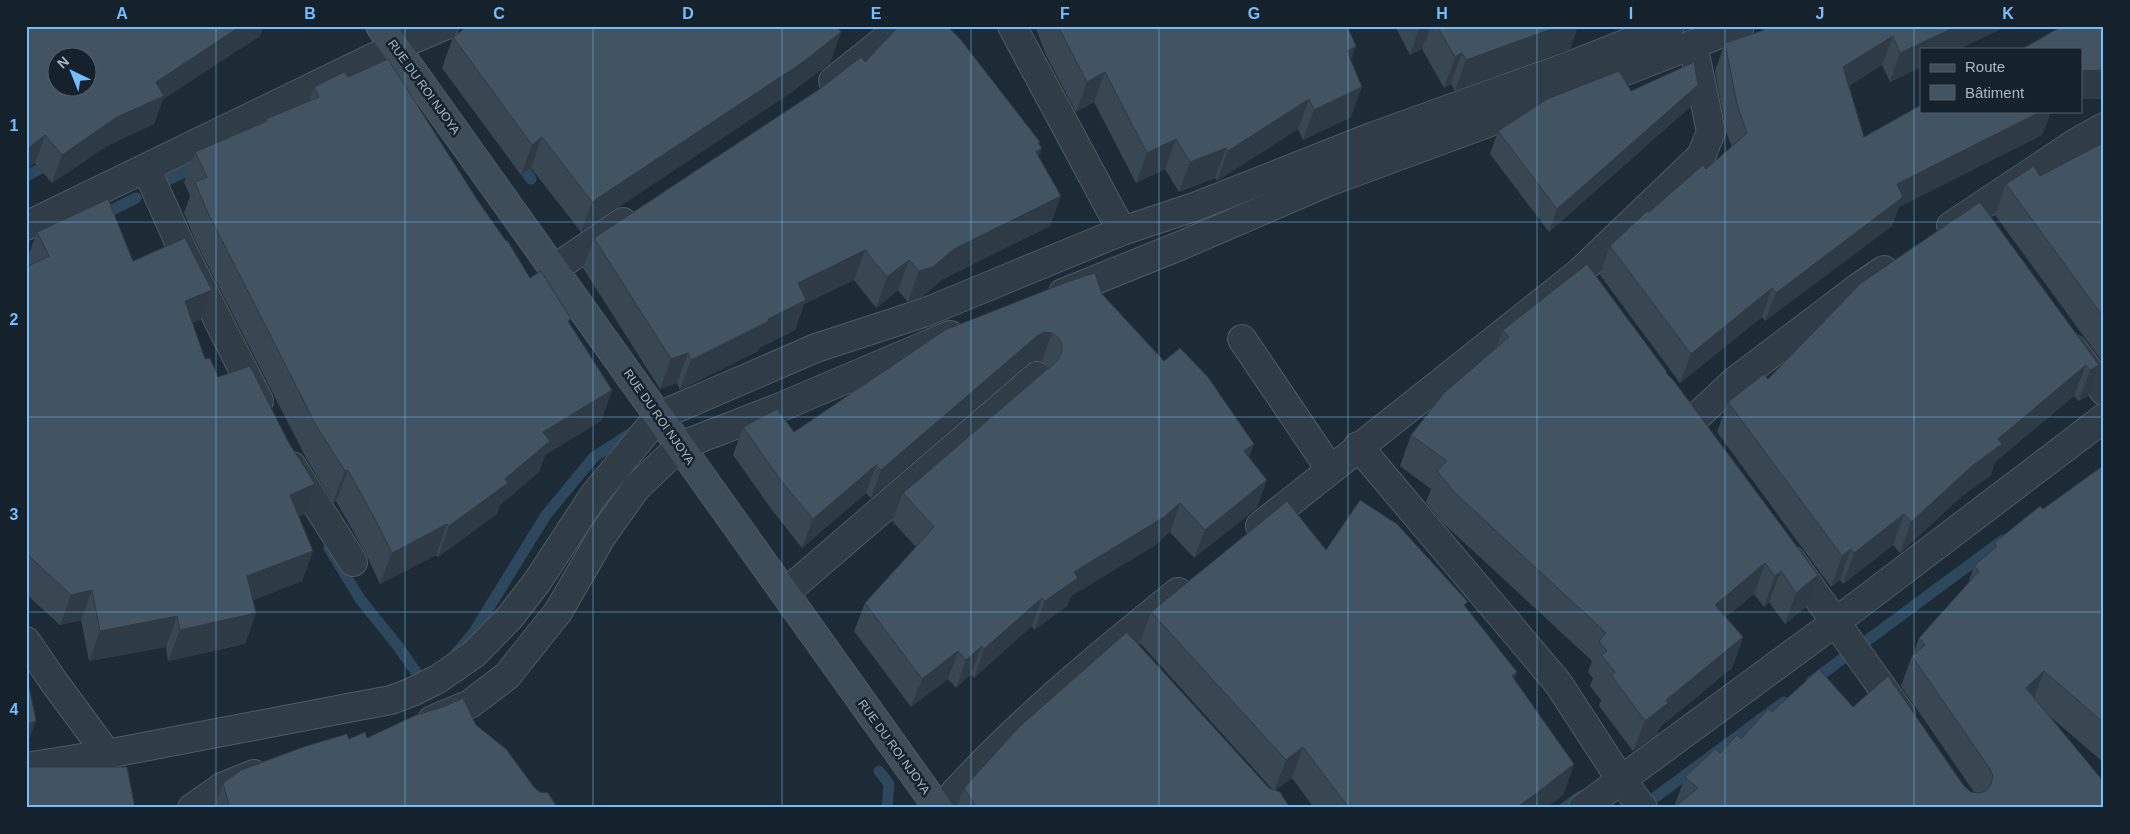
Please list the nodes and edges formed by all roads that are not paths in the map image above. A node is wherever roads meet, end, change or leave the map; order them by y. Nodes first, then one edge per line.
1 (444, 26) edge
2 (902, 26) edge
3 (1012, 26) edge
4 (1740, 26) edge
5 (1659, 28) edge
6 (388, 37) edge
7 (1693, 44) junction
8 (815, 94) edge
9 (2104, 127) edge
10 (146, 168) junction
11 (646, 207) edge
12 (26, 226) edge
13 (1122, 231) junction
14 (1932, 239) edge
15 (1908, 255) edge
16 (554, 269) junction
17 (1579, 273) junction
18 (1596, 297) edge
19 (1036, 303) edge
20 (976, 326) edge
21 (2058, 329) edge
22 (1242, 339) dead end
23 (1037, 376) edge
24 (2104, 391) edge
25 (1673, 399) edge
26 (659, 416) junction
27 (2104, 418) edge
28 (680, 446) junction
29 (1358, 446) junction
30 (1330, 469) junction
31 (1778, 542) edge
32 (1239, 543) edge
33 (353, 562) dead end
34 (1201, 574) edge
35 (785, 594) junction
36 (1837, 621) junction
37 (26, 641) edge
38 (1117, 641) junction
39 (1136, 662) edge
40 (461, 708) junction
41 (406, 729) edge
42 (478, 731) edge
43 (1916, 735) edge
44 (107, 754) junction
45 (282, 765) edge
46 (26, 767) edge
47 (1621, 780) junction
48 (192, 808) edge
49 (939, 808) edge
50 (1583, 808) edge
51 (1643, 808) edge

1 - 6 street
2 - 8 street
3 - 13 street
4 - 7 street
5 - 13 street
6 - 10 street
6 - 16 main road, RUE DU ROI NJOYA
7 - 17 street
7 - 19 street
9 - 14 street
10 - 12 street
10 - 33 street
11 - 16 street
13 - 26 street
15 - 25 street
16 - 26 main road, RUE DU ROI NJOYA
17 - 18 street
17 - 29 street
20 - 28 street
21 - 24 street
22 - 30 street
23 - 35 street
26 - 28 main road, RUE DU ROI NJOYA
26 - 44 street
27 - 36 street
28 - 35 main road, RUE DU ROI NJOYA
28 - 40 street
29 - 30 street
29 - 47 street
30 - 32 street
31 - 36 street
34 - 38 street
35 - 49 main road, RUE DU ROI NJOYA
36 - 43 street
36 - 47 street
37 - 44 street
38 - 39 street
38 - 49 street
40 - 41 street
40 - 42 street
44 - 46 street
45 - 48 street
47 - 50 street
47 - 51 street

